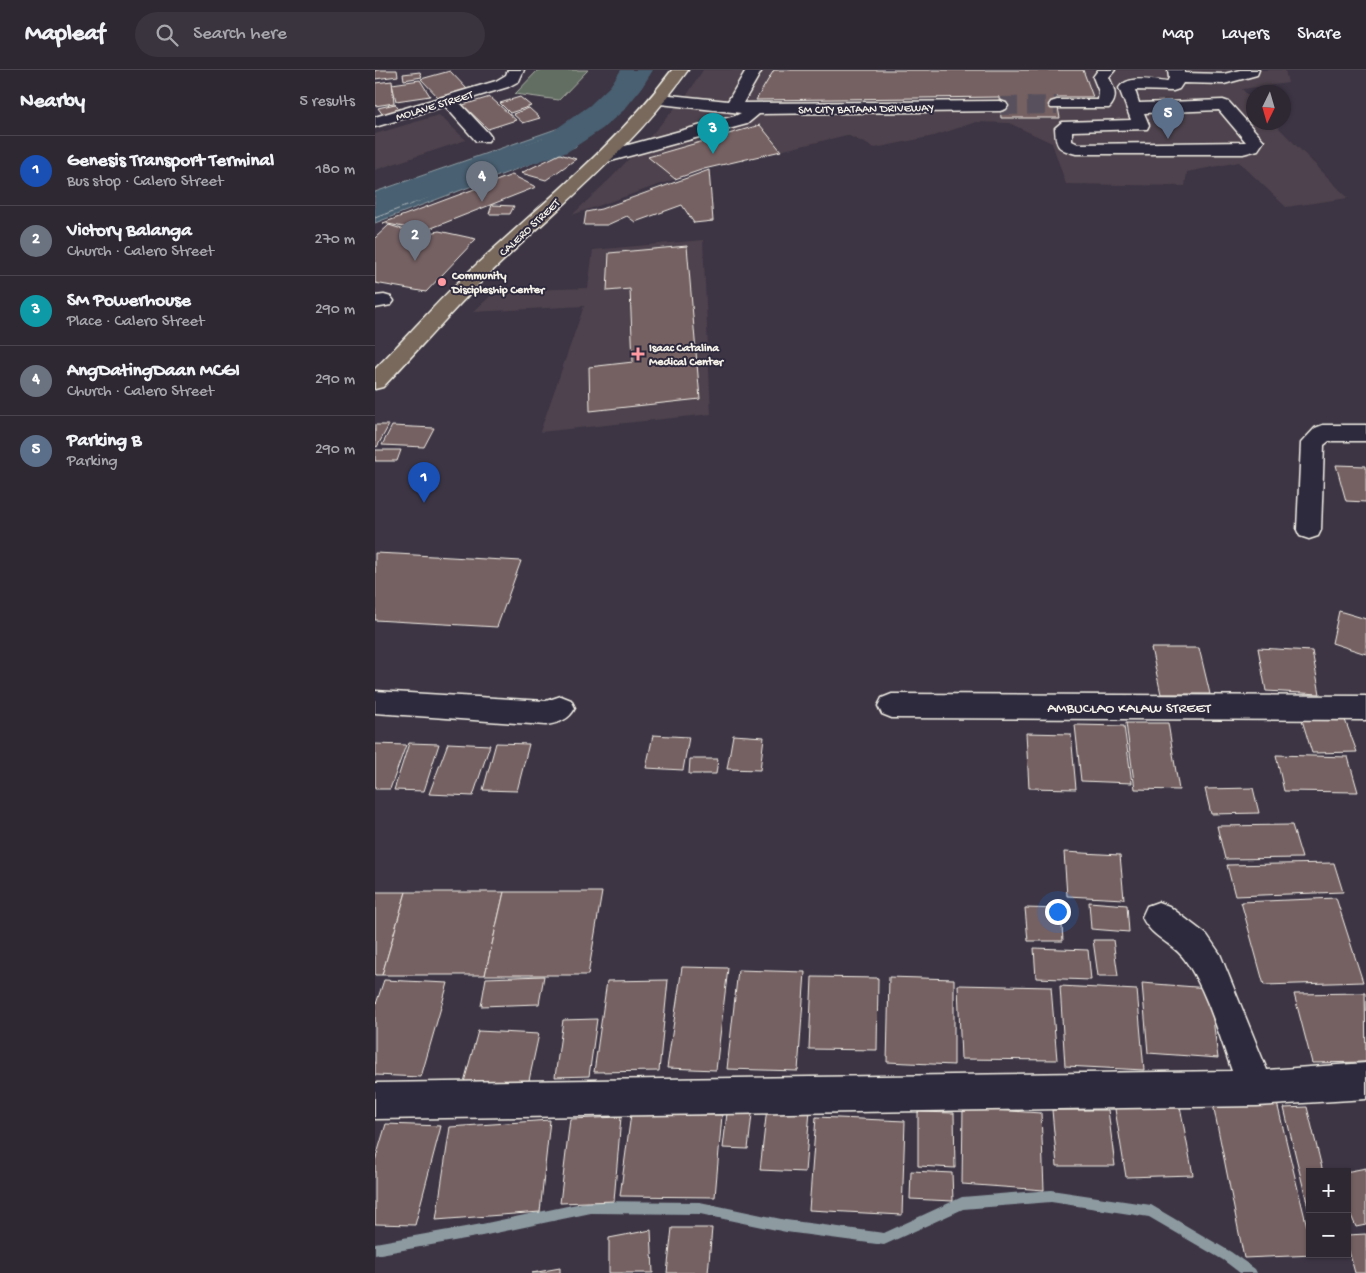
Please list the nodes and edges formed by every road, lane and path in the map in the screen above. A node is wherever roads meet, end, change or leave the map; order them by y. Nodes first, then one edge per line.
1 (516, 70) edge
2 (680, 70) edge
3 (754, 70) edge
4 (1107, 70) edge
5 (1251, 70) edge
6 (1177, 74) edge
7 (1222, 74) edge
8 (448, 100) junction
9 (660, 100) junction
10 (1057, 105) tunnel mouth
11 (1223, 105) junction
12 (1000, 106) tunnel mouth
13 (733, 107) junction
14 (1135, 108) junction
15 (754, 109) junction
16 (375, 122) edge
17 (482, 138) dead end
18 (605, 157) junction
19 (375, 382) edge
20 (1366, 433) edge
21 (1309, 530) dead end
22 (375, 702) edge
23 (892, 706) dead end
24 (561, 708) dead end
25 (1366, 708) edge
26 (1158, 917) dead end
27 (1366, 1081) edge
28 (1257, 1088) junction
29 (375, 1101) edge

1 - 8 street, MOLAVE STREET
2 - 9 main road, CALERO STREET
3 - 13 street
4 - 10 street
5 - 7 street
6 - 7 street
6 - 14 street
7 - 11 street
8 - 16 street, MOLAVE STREET
8 - 17 street
9 - 13 street, SM CITY BATAAN DRIVEWAY
9 - 18 main road, CALERO STREET
11 - 14 street
11 - 14 street
12 - 15 street, SM CITY BATAAN DRIVEWAY
13 - 15 street, SM CITY BATAAN DRIVEWAY
15 - 18 street
18 - 19 main road, CALERO STREET
20 - 21 street
22 - 24 street
23 - 25 street, AMBUCLAO KALAW STREET
26 - 28 street
27 - 28 street
28 - 29 street

